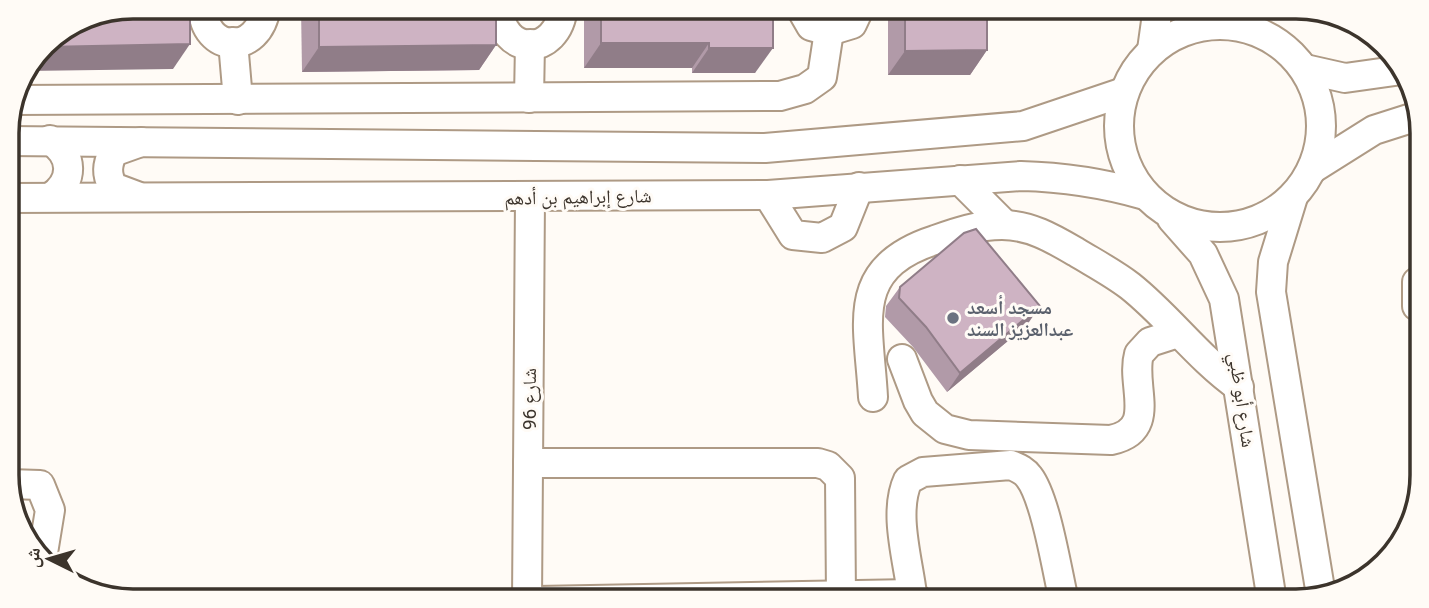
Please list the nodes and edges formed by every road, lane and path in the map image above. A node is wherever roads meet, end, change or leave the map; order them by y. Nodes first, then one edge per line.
1 (205, 19) edge
2 (264, 19) edge
3 (502, 19) edge
4 (561, 19) edge
5 (807, 19) edge
6 (854, 19) edge
7 (1156, 19) edge
8 (1253, 19) edge
9 (829, 31) junction
10 (1265, 34) junction
11 (233, 42) junction
12 (530, 44) junction
13 (1152, 50) junction
14 (1381, 59) edge
15 (1305, 69) junction
16 (1391, 72) edge
17 (1373, 76) junction
18 (1124, 92) junction
19 (414, 98) junction
20 (529, 98) junction
21 (340, 99) junction
22 (25, 100) edge
23 (239, 100) junction
24 (1409, 119) edge
25 (927, 136) junction
26 (50, 140) junction
27 (19, 141) edge
28 (143, 141) junction
29 (338, 144) junction
30 (413, 145) junction
31 (1312, 169) junction
32 (960, 180) junction
33 (930, 182) junction
34 (859, 187) junction
35 (768, 195) junction
36 (1145, 195) junction
37 (51, 197) junction
38 (141, 197) junction
39 (1293, 197) junction
40 (19, 198) edge
41 (530, 198) junction
42 (1170, 217) junction
43 (1005, 225) junction
44 (1178, 333) junction
45 (902, 359) dead end
46 (1240, 387) junction
47 (873, 397) dead end
48 (528, 463) junction
49 (20, 484) edge
50 (44, 545) edge
51 (1320, 586) edge
52 (527, 589) edge
53 (841, 589) edge
54 (914, 589) edge
55 (1061, 589) edge
56 (1270, 589) edge

1 - 11 street
2 - 11 street
3 - 12 street
4 - 12 street
5 - 9 street
6 - 9 street
7 - 13 street
8 - 10 street
9 - 20 street
10 - 13 street
10 - 15 street
11 - 23 street
12 - 20 street
13 - 18 street
14 - 17 street
15 - 17 street
15 - 31 street
16 - 17 street
18 - 25 street
18 - 36 street
19 - 20 street
19 - 21 street
19 - 30 street
21 - 23 street
21 - 29 street
22 - 23 street
24 - 31 street
25 - 30 street
25 - 33 street
26 - 27 street
26 - 28 street
26 - 37 street
28 - 29 street
28 - 38 street
29 - 30 street
31 - 39 street
32 - 33 street, شارع إبراهيم بن أدهم
32 - 36 street, شارع إبراهيم بن أدهم
32 - 43 street
33 - 34 street, شارع إبراهيم بن أدهم
34 - 35 street, شارع إبراهيم بن أدهم
34 - 35 street
35 - 41 street, شارع إبراهيم بن أدهم
36 - 42 street
37 - 38 street, شارع إبراهيم بن أدهم
37 - 40 street, شارع إبراهيم بن أدهم
38 - 41 street, شارع إبراهيم بن أدهم
39 - 42 street
39 - 51 street
41 - 48 street, شارع 96
42 - 46 street, شارع أبو ظبي
43 - 44 street
43 - 47 street
44 - 45 street
44 - 46 street
46 - 56 street, شارع أبو ظبي
48 - 52 street, شارع 96
48 - 53 street
49 - 50 street
54 - 55 street

